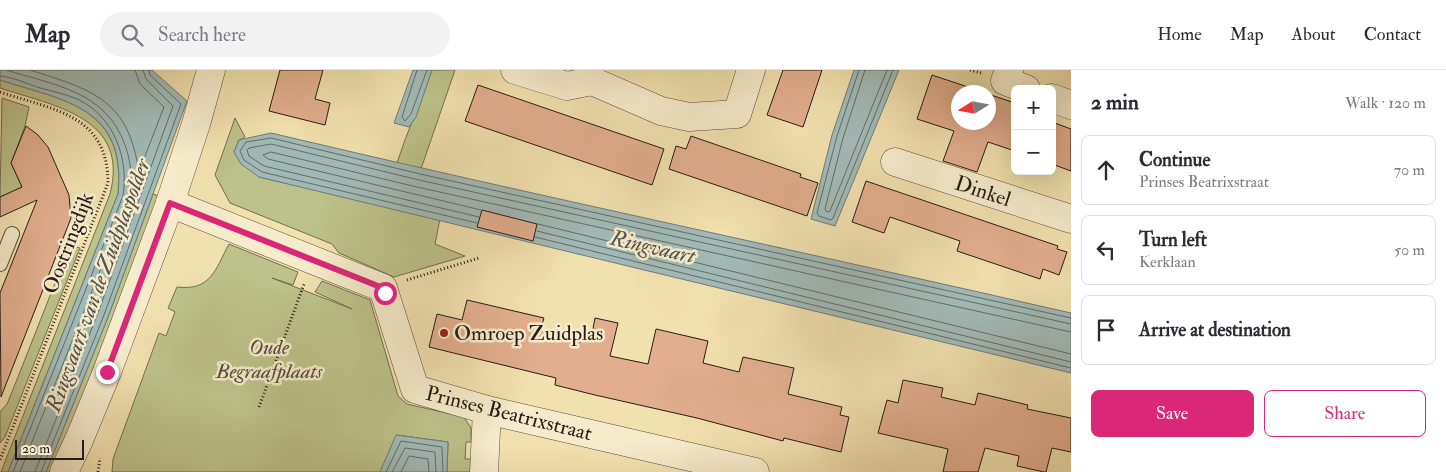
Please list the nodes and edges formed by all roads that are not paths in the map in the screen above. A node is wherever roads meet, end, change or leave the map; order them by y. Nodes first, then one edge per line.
1 (211, 70) edge
2 (222, 70) edge
3 (516, 70) edge
4 (751, 70) edge
5 (1009, 70) edge
6 (590, 76) edge
7 (1016, 85) edge
8 (1056, 99) edge
9 (1071, 105) edge
10 (196, 124) junction
11 (894, 162) dead end
12 (170, 203) junction
13 (1071, 219) edge
14 (12, 234) dead end
15 (0, 264) edge
16 (487, 410) junction
17 (80, 440) junction
18 (64, 472) edge
19 (76, 472) edge
20 (484, 472) edge
21 (755, 472) edge

1 - 10 street
2 - 10 street
3 - 6 street
4 - 6 street
5 - 7 street
8 - 9 street
10 - 12 street
11 - 13 street, Dinkel
12 - 16 street, Prinses Beatrixstraat
12 - 17 street
14 - 15 lane
16 - 20 street
16 - 21 street, Prinses Beatrixstraat
17 - 18 street
17 - 19 street

